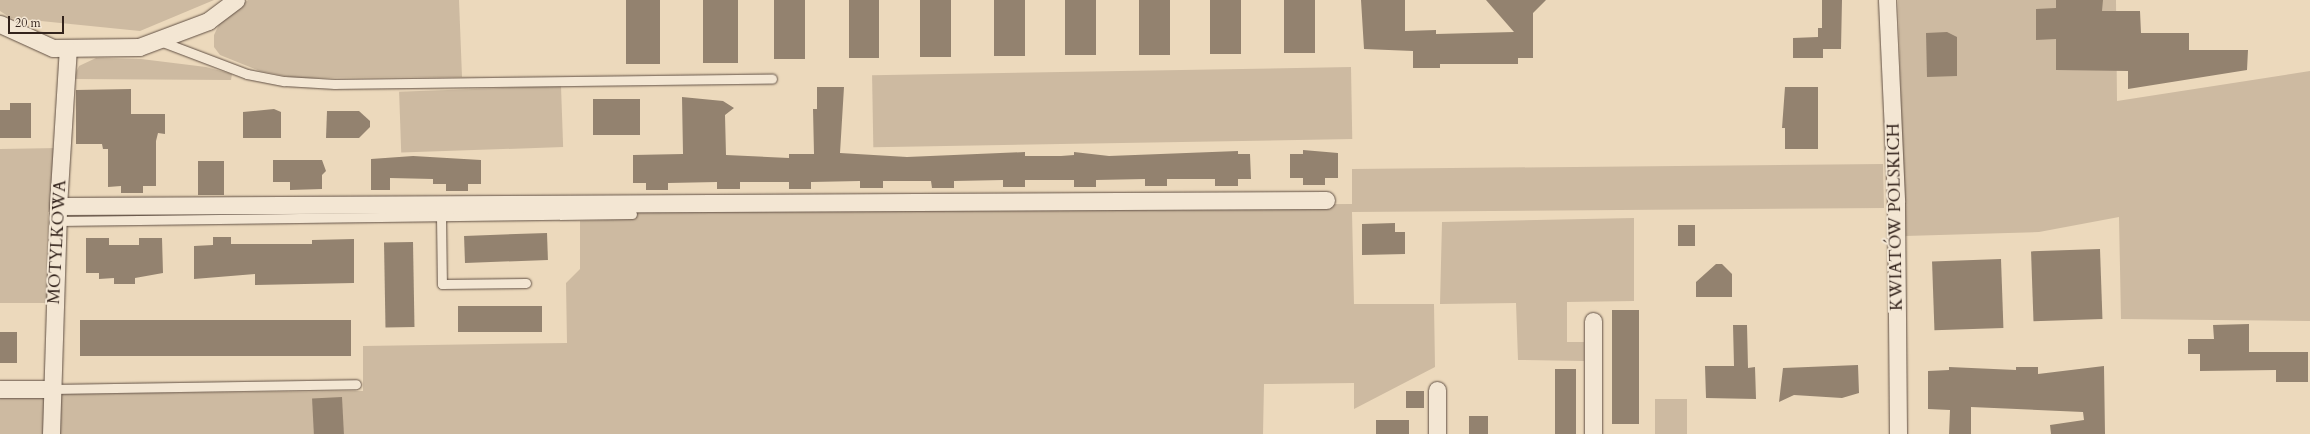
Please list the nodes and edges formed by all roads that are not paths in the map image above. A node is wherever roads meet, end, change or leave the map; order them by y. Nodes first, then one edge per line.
1 (236, 0) edge
2 (1887, 0) edge
3 (0, 24) edge
4 (160, 41) junction
5 (68, 50) junction
6 (772, 79) dead end
7 (1326, 200) dead end
8 (58, 213) junction
9 (632, 214) dead end
10 (441, 216) junction
11 (526, 283) dead end
12 (1593, 321) dead end
13 (356, 384) dead end
14 (51, 388) junction
15 (0, 389) edge
16 (1437, 390) dead end
17 (51, 434) edge
18 (1437, 434) edge
19 (1593, 434) edge
20 (1898, 434) edge

1 - 4 street
2 - 20 street, KWIATÓW POLSKICH
3 - 5 street
4 - 5 street
4 - 6 lane
5 - 8 street, MOTYLKOWA
7 - 8 street
8 - 10 lane
8 - 14 street, MOTYLKOWA
9 - 10 lane
10 - 11 lane
12 - 19 street
13 - 14 lane
14 - 15 street
14 - 17 street, MOTYLKOWA
16 - 18 street

